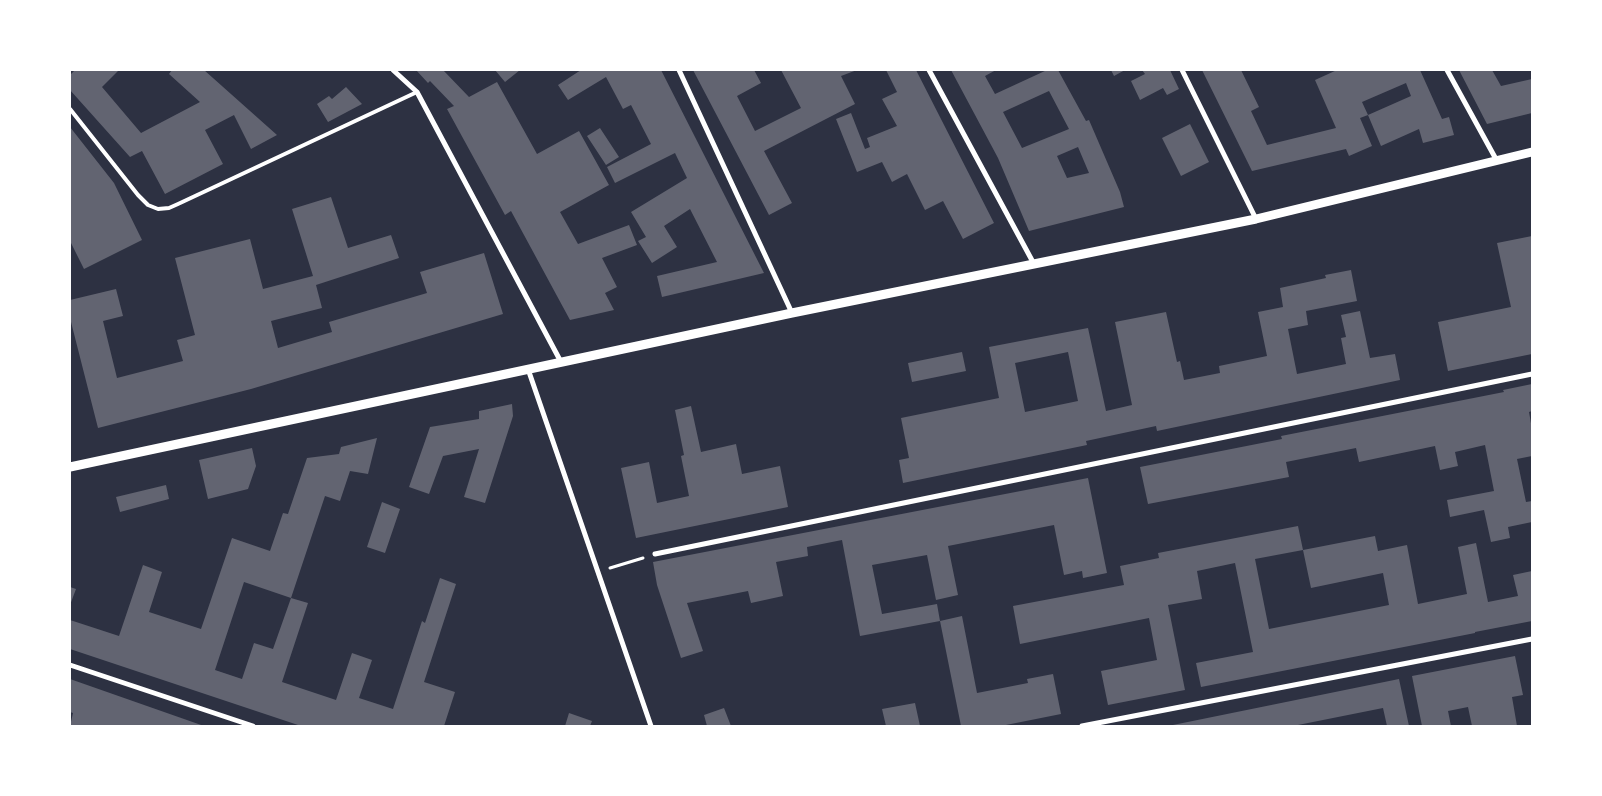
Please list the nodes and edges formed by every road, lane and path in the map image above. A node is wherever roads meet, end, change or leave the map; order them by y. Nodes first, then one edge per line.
1 (393, 70) edge
2 (679, 70) edge
3 (929, 70) edge
4 (1182, 70) edge
5 (1447, 70) edge
6 (417, 92) junction
7 (70, 109) edge
8 (1532, 152) edge
9 (1497, 161) junction
10 (1256, 218) junction
11 (1034, 265) junction
12 (792, 313) junction
13 (560, 362) junction
14 (528, 369) junction
15 (1532, 374) edge
16 (70, 467) edge
17 (655, 554) joint
18 (598, 572) junction
19 (1532, 639) edge
20 (70, 665) edge
21 (253, 726) edge
22 (651, 726) edge
23 (1082, 726) edge

1 - 6 street
2 - 12 street
3 - 11 street
4 - 10 street
5 - 9 street
6 - 7 lane
6 - 13 street
8 - 9 street
9 - 10 street
10 - 11 street
11 - 12 street
12 - 13 street
13 - 14 street
14 - 16 street
14 - 18 street
15 - 17 street
17 - 18 path
18 - 22 street
19 - 23 street
20 - 21 street

